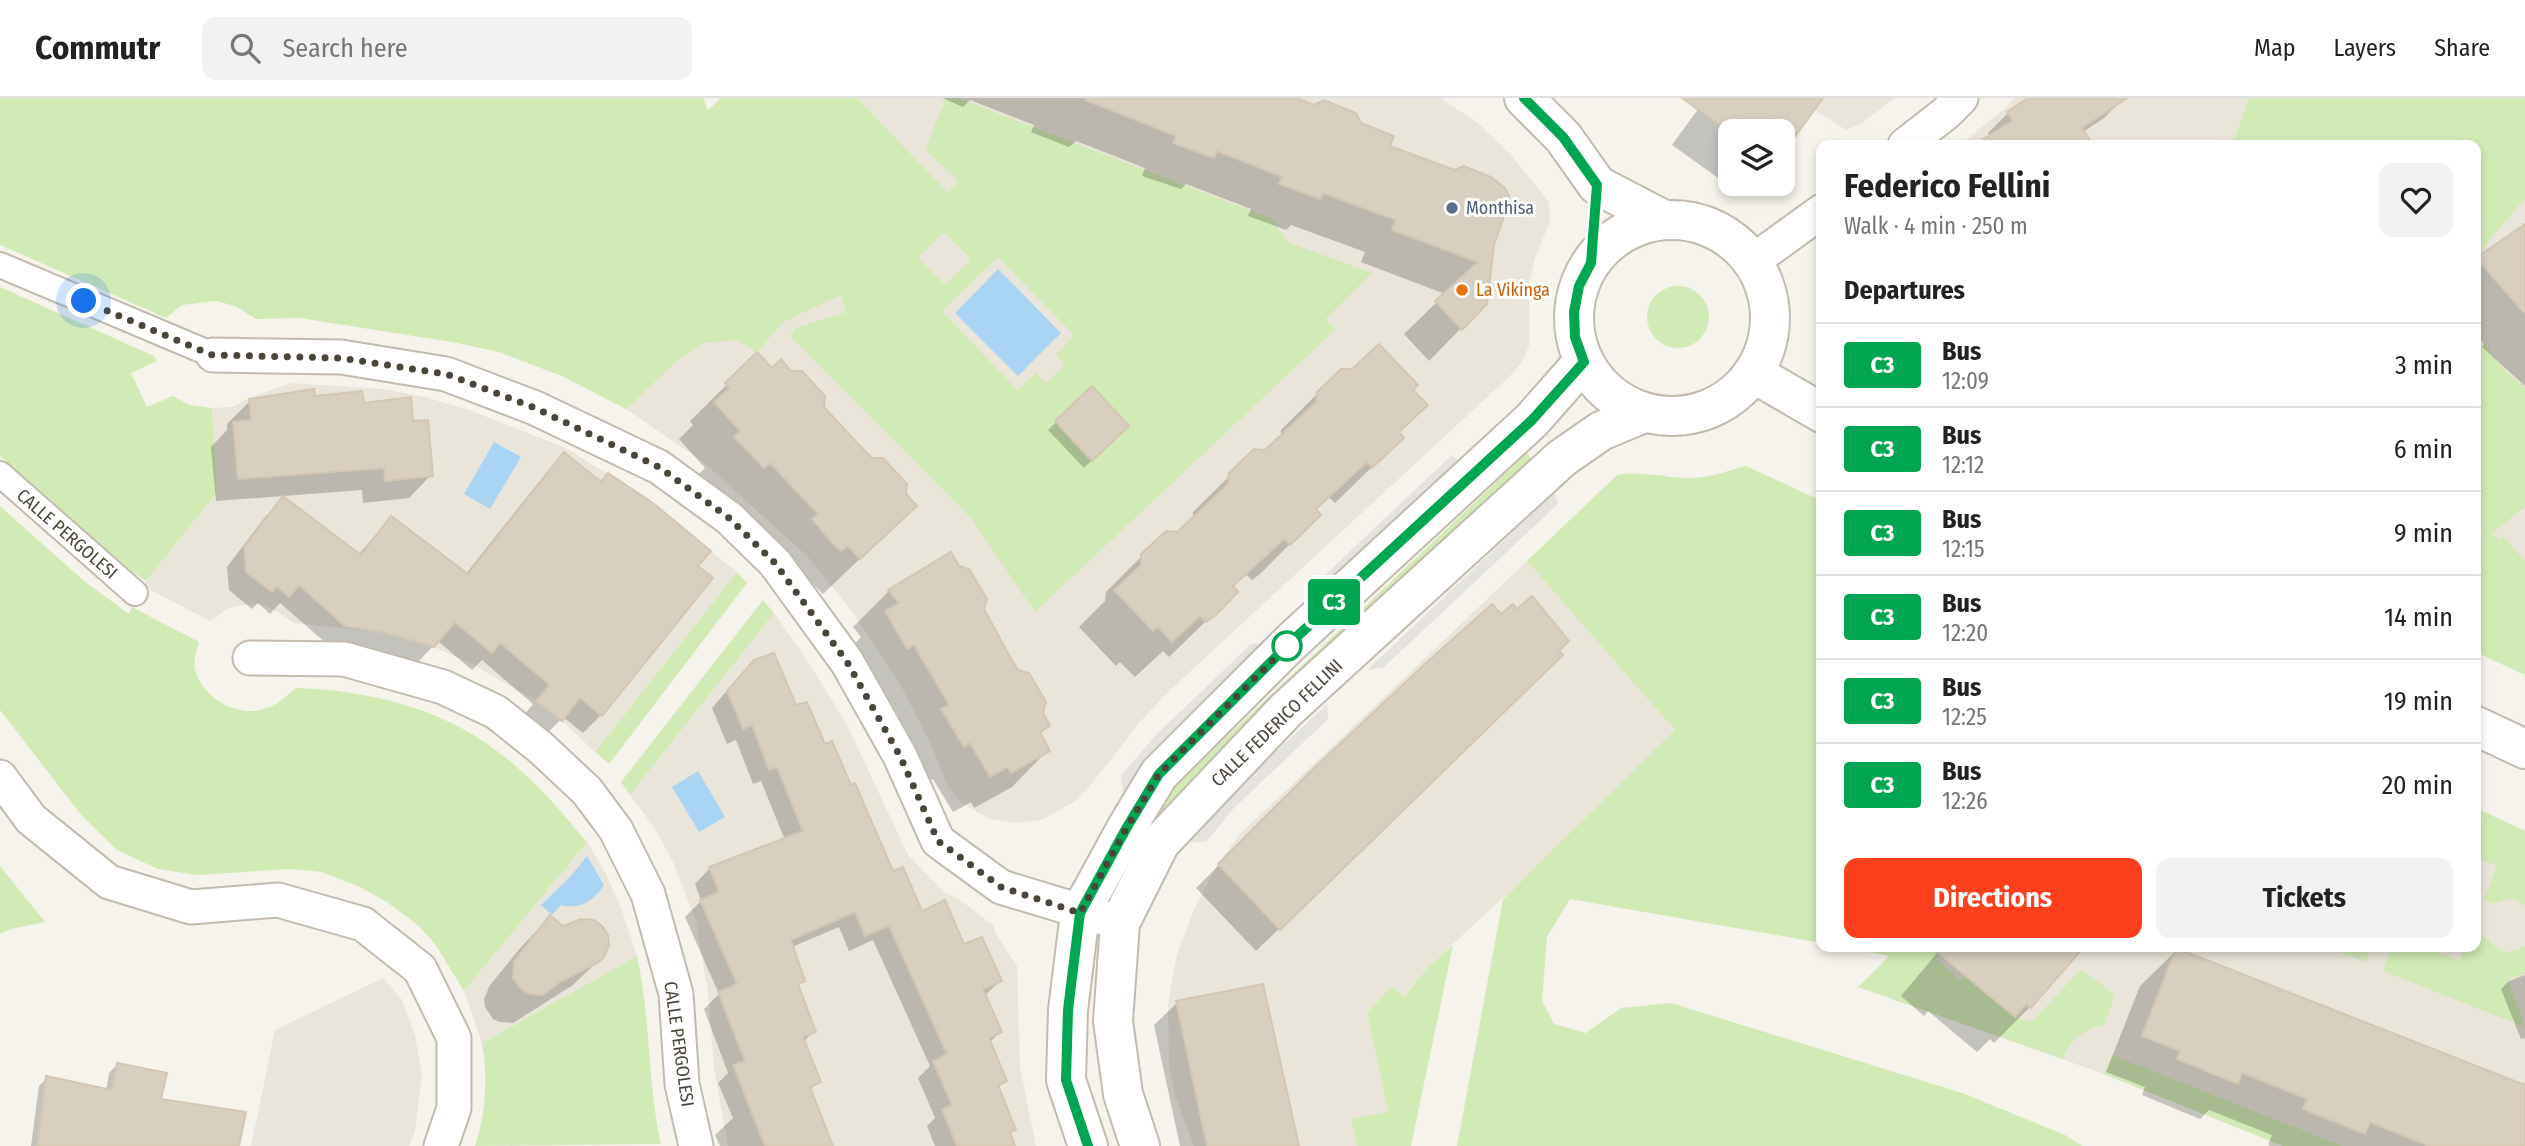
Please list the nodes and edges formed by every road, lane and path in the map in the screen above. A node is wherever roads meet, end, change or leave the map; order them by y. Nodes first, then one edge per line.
1 (1524, 98) edge
2 (1961, 98) edge
3 (1911, 140) edge
4 (1597, 185) junction
5 (1816, 215) edge
6 (1664, 220) junction
7 (1753, 261) junction
8 (1591, 263) junction
9 (0, 265) edge
10 (212, 355) joint
11 (1584, 362) junction
12 (1753, 373) junction
13 (1816, 410) edge
14 (1644, 413) junction
15 (0, 474) edge
16 (135, 593) dead end
17 (250, 658) dead end
18 (2481, 728) edge
19 (2525, 749) edge
20 (0, 776) edge
21 (1080, 913) junction
22 (1121, 923) junction
23 (441, 1146) edge
24 (696, 1146) edge
25 (1088, 1146) edge
26 (1140, 1146) edge

1 - 4 street
2 - 3 street
4 - 6 street
4 - 8 street
5 - 7 street
6 - 7 street
6 - 8 street
7 - 12 street
8 - 11 street
9 - 10 street
10 - 21 street
11 - 14 street
11 - 21 street
12 - 13 street
12 - 14 street
14 - 22 street, CALLE FEDERICO FELLINI
15 - 16 street, CALLE PERGOLESI
17 - 24 street, CALLE PERGOLESI
18 - 19 street
20 - 23 street
21 - 22 street
21 - 25 street
22 - 26 street, CALLE FEDERICO FELLINI

